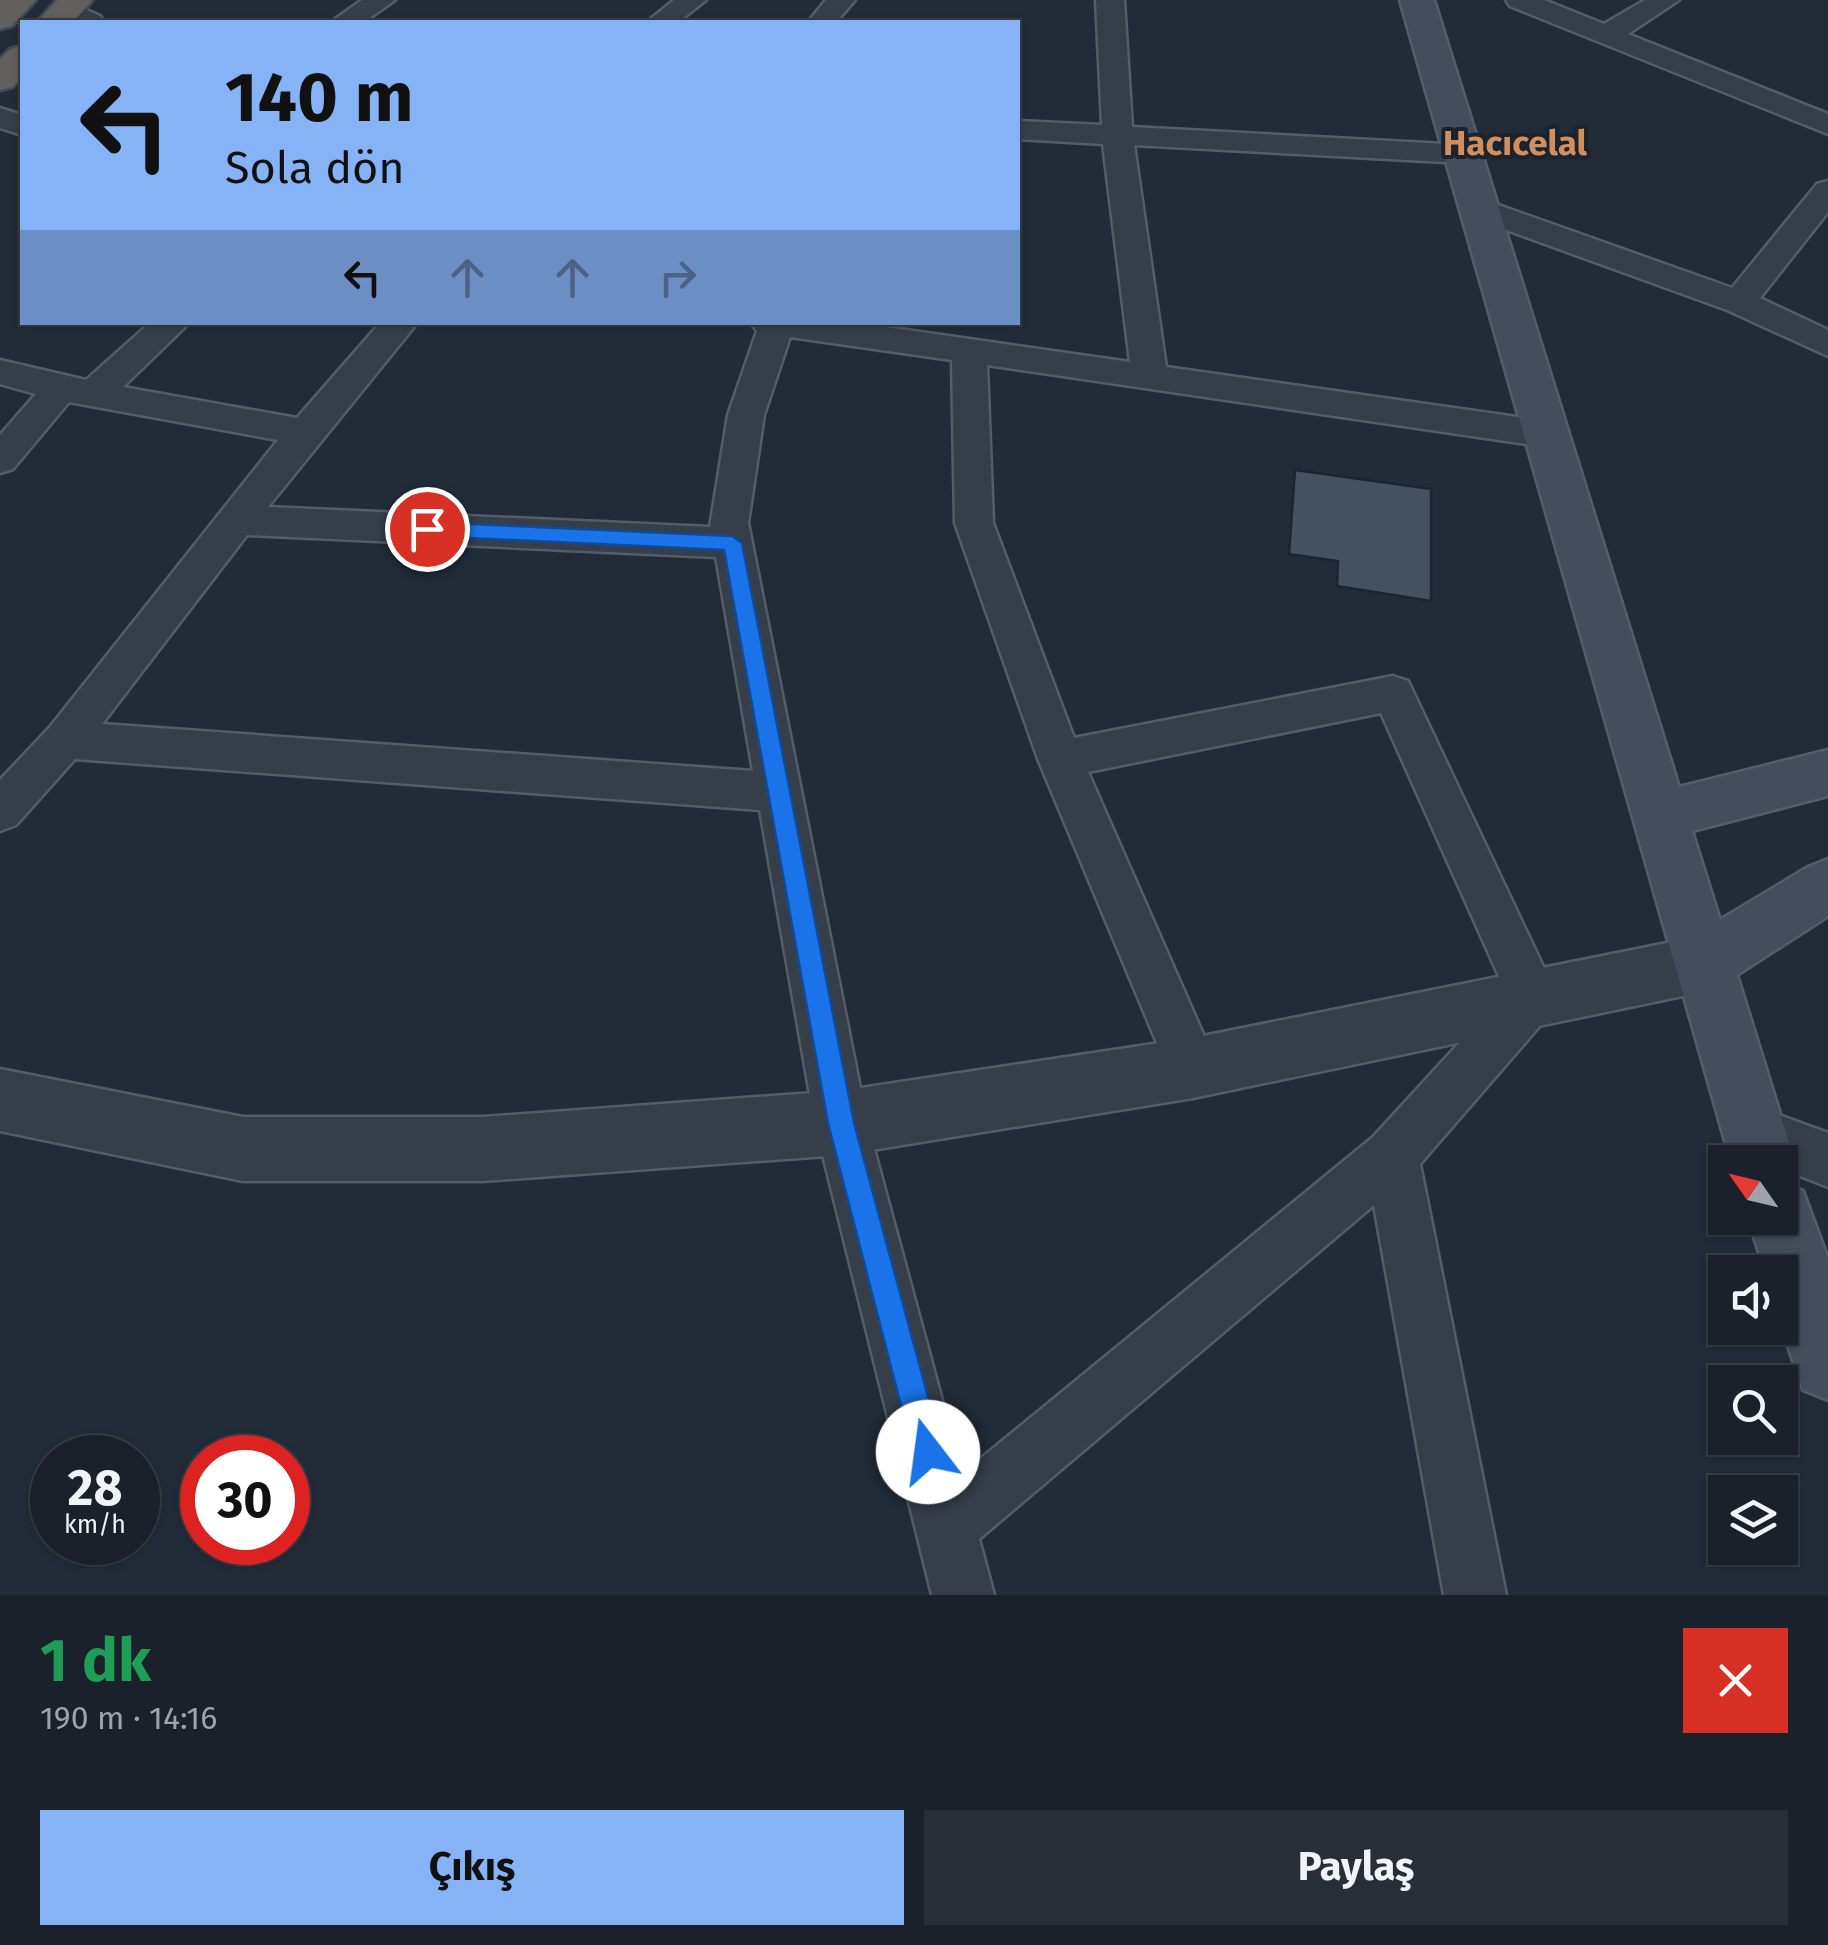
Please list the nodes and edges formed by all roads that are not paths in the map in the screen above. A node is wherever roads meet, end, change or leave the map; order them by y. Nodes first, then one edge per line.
1 (19, 0) edge
2 (381, 0) edge
3 (692, 0) edge
4 (841, 0) edge
5 (1110, 0) edge
6 (1417, 0) edge
7 (1520, 0) edge
8 (1665, 0) edge
9 (0, 19) edge
10 (348, 20) edge
11 (663, 20) edge
12 (824, 20) edge
13 (1606, 34) junction
14 (20, 58) edge
15 (0, 80) edge
16 (1828, 125) edge
17 (1020, 130) edge
18 (1118, 138) junction
19 (1462, 154) junction
20 (1828, 191) edge
21 (1479, 209) junction
22 (1739, 302) junction
23 (170, 325) edge
24 (398, 325) edge
25 (772, 325) edge
26 (779, 325) edge
27 (1828, 344) edge
28 (969, 352) junction
29 (0, 372) edge
30 (1150, 378) junction
31 (77, 391) junction
32 (305, 432) junction
33 (1546, 434) junction
34 (0, 460) edge
35 (236, 520) junction
36 (732, 543) junction
37 (65, 740) junction
38 (1060, 759) junction
39 (1828, 773) edge
40 (780, 792) junction
41 (0, 811) edge
42 (1659, 816) junction
43 (1828, 885) edge
44 (1702, 964) junction
45 (1533, 998) junction
46 (1193, 1068) junction
47 (0, 1100) edge
48 (841, 1123) junction
49 (1758, 1145) edge
50 (1798, 1154) edge
51 (1392, 1156) junction
52 (1828, 1160) edge
53 (1787, 1235) edge
54 (1828, 1365) edge
55 (948, 1525) junction
56 (964, 1595) edge
57 (1475, 1595) edge

1 - 9 highway
2 - 10 street
3 - 11 street
4 - 12 street
5 - 18 street
6 - 19 main road
7 - 13 street
8 - 13 street
13 - 16 street
14 - 15 highway
17 - 18 street
18 - 19 street
18 - 30 street
19 - 21 main road
20 - 22 street
21 - 22 street
21 - 33 main road
22 - 27 street
23 - 31 street
24 - 32 street
25 - 36 street
26 - 28 street
28 - 30 street
28 - 38 street
29 - 31 street
30 - 33 street
31 - 32 street
31 - 34 street
32 - 35 street
33 - 42 main road
35 - 36 street
35 - 37 street
36 - 40 street
37 - 40 street
37 - 41 street
38 - 45 street
38 - 46 street
39 - 42 main road
40 - 48 street
42 - 44 main road
43 - 44 main road
44 - 45 street
44 - 49 main road
45 - 46 street
45 - 51 street
46 - 48 street
47 - 48 street
48 - 55 street
50 - 52 street
51 - 55 street
51 - 57 street
53 - 54 main road
55 - 56 street

